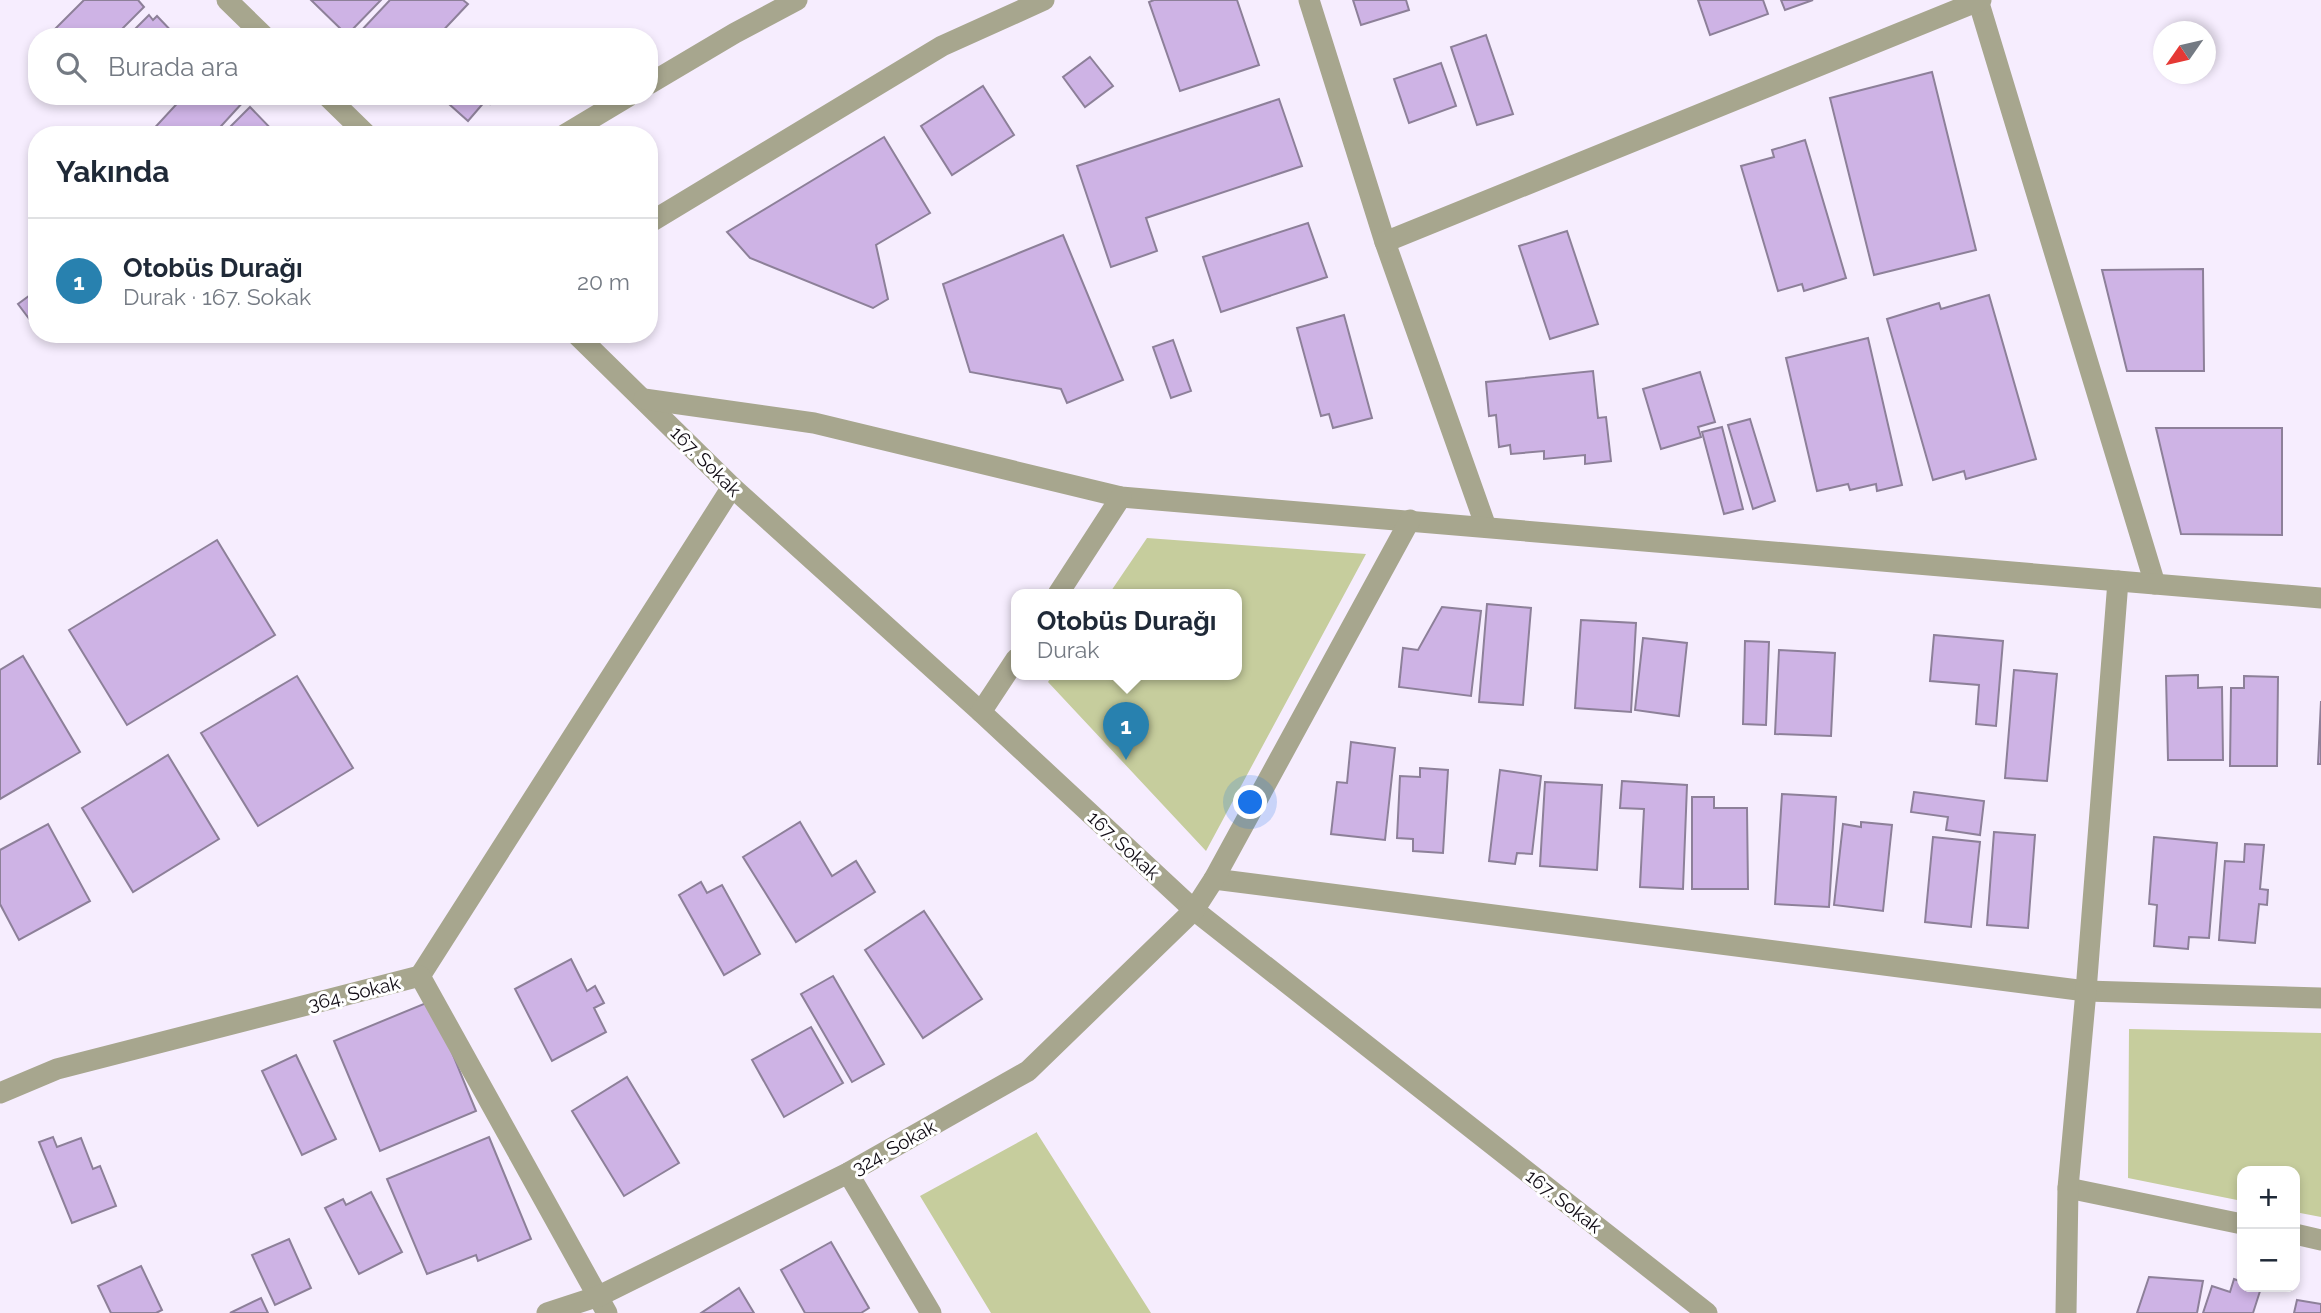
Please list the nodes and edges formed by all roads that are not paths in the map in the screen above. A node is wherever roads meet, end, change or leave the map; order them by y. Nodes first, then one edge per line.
1 (227, 0) edge
2 (797, 0) edge
3 (1044, 0) edge
4 (1309, 0) edge
5 (1979, 0) edge
6 (256, 28) edge
7 (658, 79) edge
8 (336, 105) edge
9 (614, 105) edge
10 (358, 126) edge
11 (579, 126) edge
12 (658, 218) edge
13 (1385, 242) junction
14 (586, 343) edge
15 (645, 399) junction
16 (732, 487) junction
17 (1121, 497) junction
18 (1410, 520) junction
19 (1486, 527) junction
20 (2118, 581) junction
21 (2155, 584) junction
22 (1061, 589) edge
23 (2321, 598) edge
24 (1011, 667) edge
25 (981, 712) junction
26 (1213, 879) junction
27 (1194, 910) junction
28 (420, 976) junction
29 (2086, 991) junction
30 (2321, 999) edge
31 (0, 1093) edge
32 (848, 1173) junction
33 (2068, 1188) junction
34 (2237, 1223) edge
35 (2300, 1235) edge
36 (2321, 1240) edge
37 (603, 1304) edge
38 (547, 1313) edge
39 (931, 1313) edge
40 (1707, 1313) edge
41 (2066, 1313) edge

1 - 6 street
2 - 7 street
3 - 12 street
4 - 13 street
5 - 13 street
5 - 21 street
8 - 10 street
9 - 11 street
13 - 19 street
14 - 15 street, 167. Sokak
15 - 16 street, 167. Sokak
15 - 17 street
16 - 25 street, 167. Sokak
16 - 28 street
17 - 18 street
17 - 22 street
18 - 19 street
18 - 26 street, 324. Sokak
19 - 20 street
20 - 21 street
20 - 29 street
21 - 23 street
24 - 25 street
25 - 27 street, 167. Sokak
26 - 27 street, 324. Sokak
26 - 29 street
27 - 32 street, 324. Sokak
27 - 40 street, 167. Sokak
28 - 31 street, 364. Sokak
28 - 37 street, 364. Sokak
29 - 30 street
29 - 33 street
32 - 37 street, 324. Sokak
32 - 39 street
33 - 34 street
33 - 41 street
35 - 36 street
37 - 38 street, 324. Sokak

